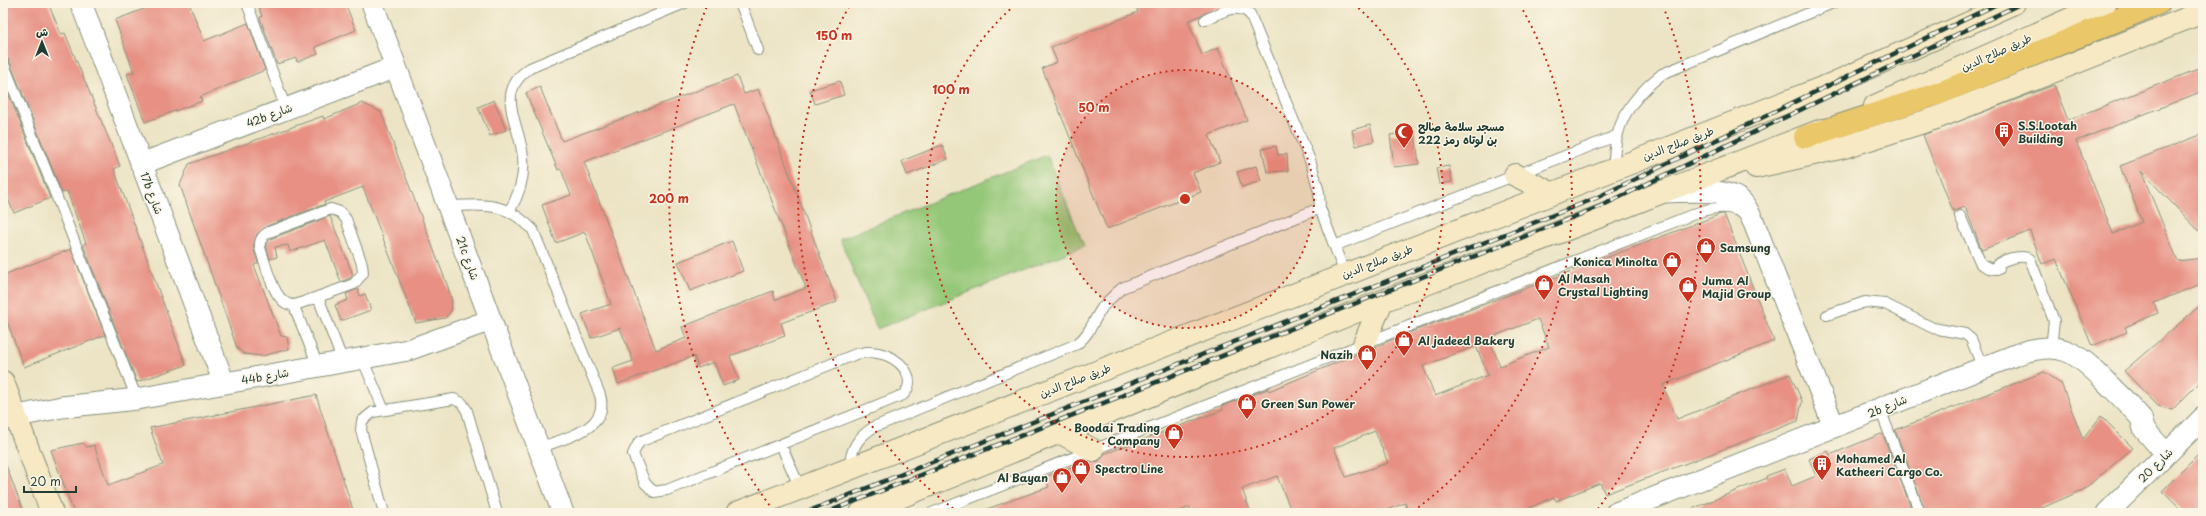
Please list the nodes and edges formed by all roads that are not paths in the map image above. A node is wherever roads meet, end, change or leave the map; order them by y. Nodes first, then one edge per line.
1 (81, 3) edge
2 (247, 3) edge
3 (372, 3) edge
4 (685, 3) edge
5 (739, 3) edge
6 (1833, 3) edge
7 (2014, 3) edge
8 (2106, 3) edge
9 (2159, 3) edge
10 (1995, 8) edge
11 (2201, 13) edge
12 (1205, 20) dead end
13 (758, 50) dead end
14 (3, 62) edge
15 (396, 67) junction
16 (286, 109) junction
17 (1616, 136) junction
18 (1805, 137) junction
19 (141, 164) junction
20 (1614, 168) junction
21 (1515, 175) junction
22 (1703, 176) junction
23 (1664, 192) junction
24 (1551, 193) junction
25 (448, 206) junction
26 (1320, 208) junction
27 (510, 210) junction
28 (1960, 216) dead end
29 (1754, 223) junction
30 (1334, 246) junction
31 (1345, 274) junction
32 (318, 297) junction
33 (1382, 301) junction
34 (294, 306) junction
35 (1827, 315) dead end
36 (494, 328) junction
37 (1364, 344) junction
38 (2048, 347) junction
39 (352, 360) junction
40 (318, 366) junction
41 (1983, 368) junction
42 (3, 382) edge
43 (224, 383) junction
44 (130, 400) junction
45 (1880, 409) junction
46 (384, 410) junction
47 (2203, 418) edge
48 (10, 421) edge
49 (1834, 427) junction
50 (1059, 432) junction
51 (781, 445) junction
52 (539, 448) junction
53 (2171, 449) junction
54 (1093, 450) junction
55 (850, 468) junction
56 (800, 488) junction
57 (52, 513) edge
58 (384, 513) edge
59 (497, 513) edge
60 (563, 513) edge
61 (737, 513) edge
62 (861, 513) edge
63 (932, 513) edge
64 (1616, 513) edge
65 (1920, 513) edge
66 (2106, 513) edge

1 - 19 street, 17b شارع
2 - 16 lane
3 - 15 street, 21c شارع
4 - 27 lane
5 - 13 lane
6 - 17 lane
7 - 10 main road, طريق صلاح الدين
8 - 18 main road, طريق صلاح الدين
9 - 18 main road
10 - 20 main road, طريق صلاح الدين
11 - 22 main road
12 - 26 lane
14 - 44 lane
15 - 16 street, 42b شارع
15 - 25 street, 21c شارع
16 - 19 street, 42b شارع
17 - 20 lane
17 - 21 lane
18 - 22 main road, طريق صلاح الدين
19 - 43 street, 17b شارع
20 - 24 main road, طريق صلاح الدين
21 - 24 main road
21 - 30 lane
22 - 23 main road, طريق صلاح الدين
23 - 29 street
23 - 33 main road, طريق صلاح الدين
24 - 31 main road, طريق صلاح الدين
25 - 27 lane
25 - 36 street, 21c شارع
26 - 30 lane
26 - 55 lane
27 - 52 lane
28 - 38 lane
29 - 37 lane
29 - 49 street
30 - 31 lane
31 - 55 main road, طريق صلاح الدين
32 - 34 lane
32 - 34 lane
32 - 39 lane
33 - 37 main road
33 - 50 main road, طريق صلاح الدين
34 - 40 lane
35 - 41 lane
36 - 39 street, 44b شارع
36 - 52 street, 21c شارع
37 - 54 lane
38 - 41 street, 2b شارع
38 - 53 street, 2b شارع
39 - 40 street, 44b شارع
39 - 46 lane
40 - 43 street, 44b شارع
41 - 45 street, 2b شارع
42 - 48 main road
43 - 44 street, 44b شارع
44 - 48 street, 44b شارع
45 - 49 street, 2b شارع
45 - 65 lane
46 - 58 lane
46 - 59 lane
47 - 53 street, شارع 20
48 - 57 main road
49 - 64 street, 2b شارع
50 - 54 main road
50 - 62 main road, طريق صلاح الدين
51 - 51 lane
51 - 56 lane
52 - 60 street, 21c شارع
53 - 66 street, شارع 20
54 - 63 lane
55 - 56 main road, طريق صلاح الدين
56 - 61 main road, طريق صلاح الدين

